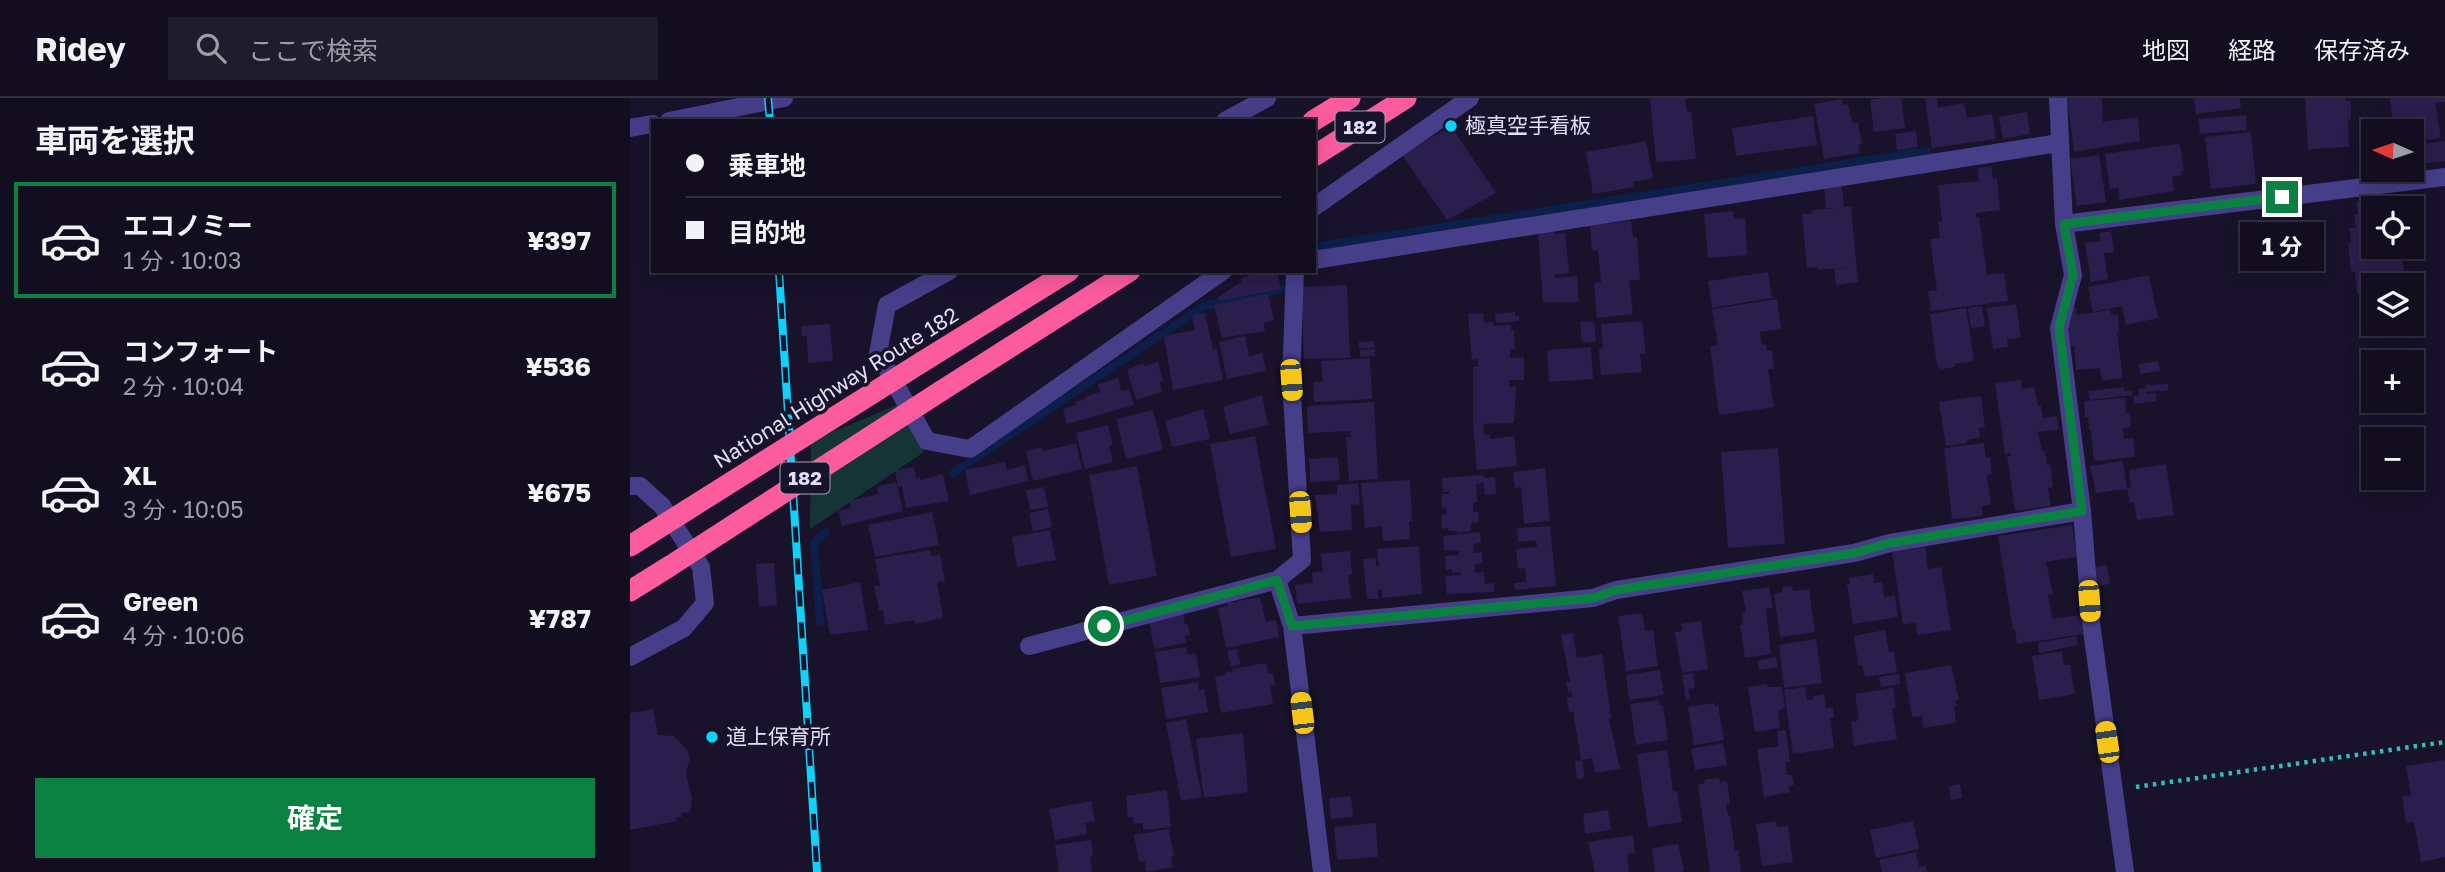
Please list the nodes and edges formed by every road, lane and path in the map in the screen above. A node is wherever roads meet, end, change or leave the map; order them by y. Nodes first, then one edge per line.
1 (783, 98) edge
2 (1350, 98) edge
3 (1406, 98) edge
4 (1470, 98) edge
5 (2058, 98) edge
6 (1261, 105) edge
7 (679, 119) edge
8 (1230, 119) edge
9 (1316, 119) edge
10 (651, 124) edge
11 (630, 128) edge
12 (2059, 142) junction
13 (1316, 155) edge
14 (2445, 177) edge
15 (1316, 206) edge
16 (2064, 224) junction
17 (1316, 260) edge
18 (945, 273) edge
19 (1066, 273) edge
20 (1127, 273) edge
21 (1220, 273) edge
22 (1295, 273) edge
23 (630, 486) edge
24 (2082, 511) junction
25 (630, 546) edge
26 (1277, 580) junction
27 (630, 591) edge
28 (1292, 626) junction
29 (1029, 646) dead end
30 (630, 657) edge
31 (2445, 742) edge
32 (2114, 790) junction
33 (1322, 872) edge
34 (2125, 872) edge

1 - 7 street
2 - 9 highway, 182
3 - 13 highway, 182
4 - 15 street
5 - 12 street
6 - 8 street
10 - 11 street
12 - 16 street
12 - 17 street
14 - 16 street
16 - 24 street
18 - 21 street
19 - 25 highway, National Highway Route 182 / 182, bridge
20 - 27 highway, 182, bridge
22 - 26 street
23 - 30 street
24 - 28 street
24 - 32 street
26 - 28 street
26 - 29 street
28 - 33 street
31 - 32 path
32 - 34 street

